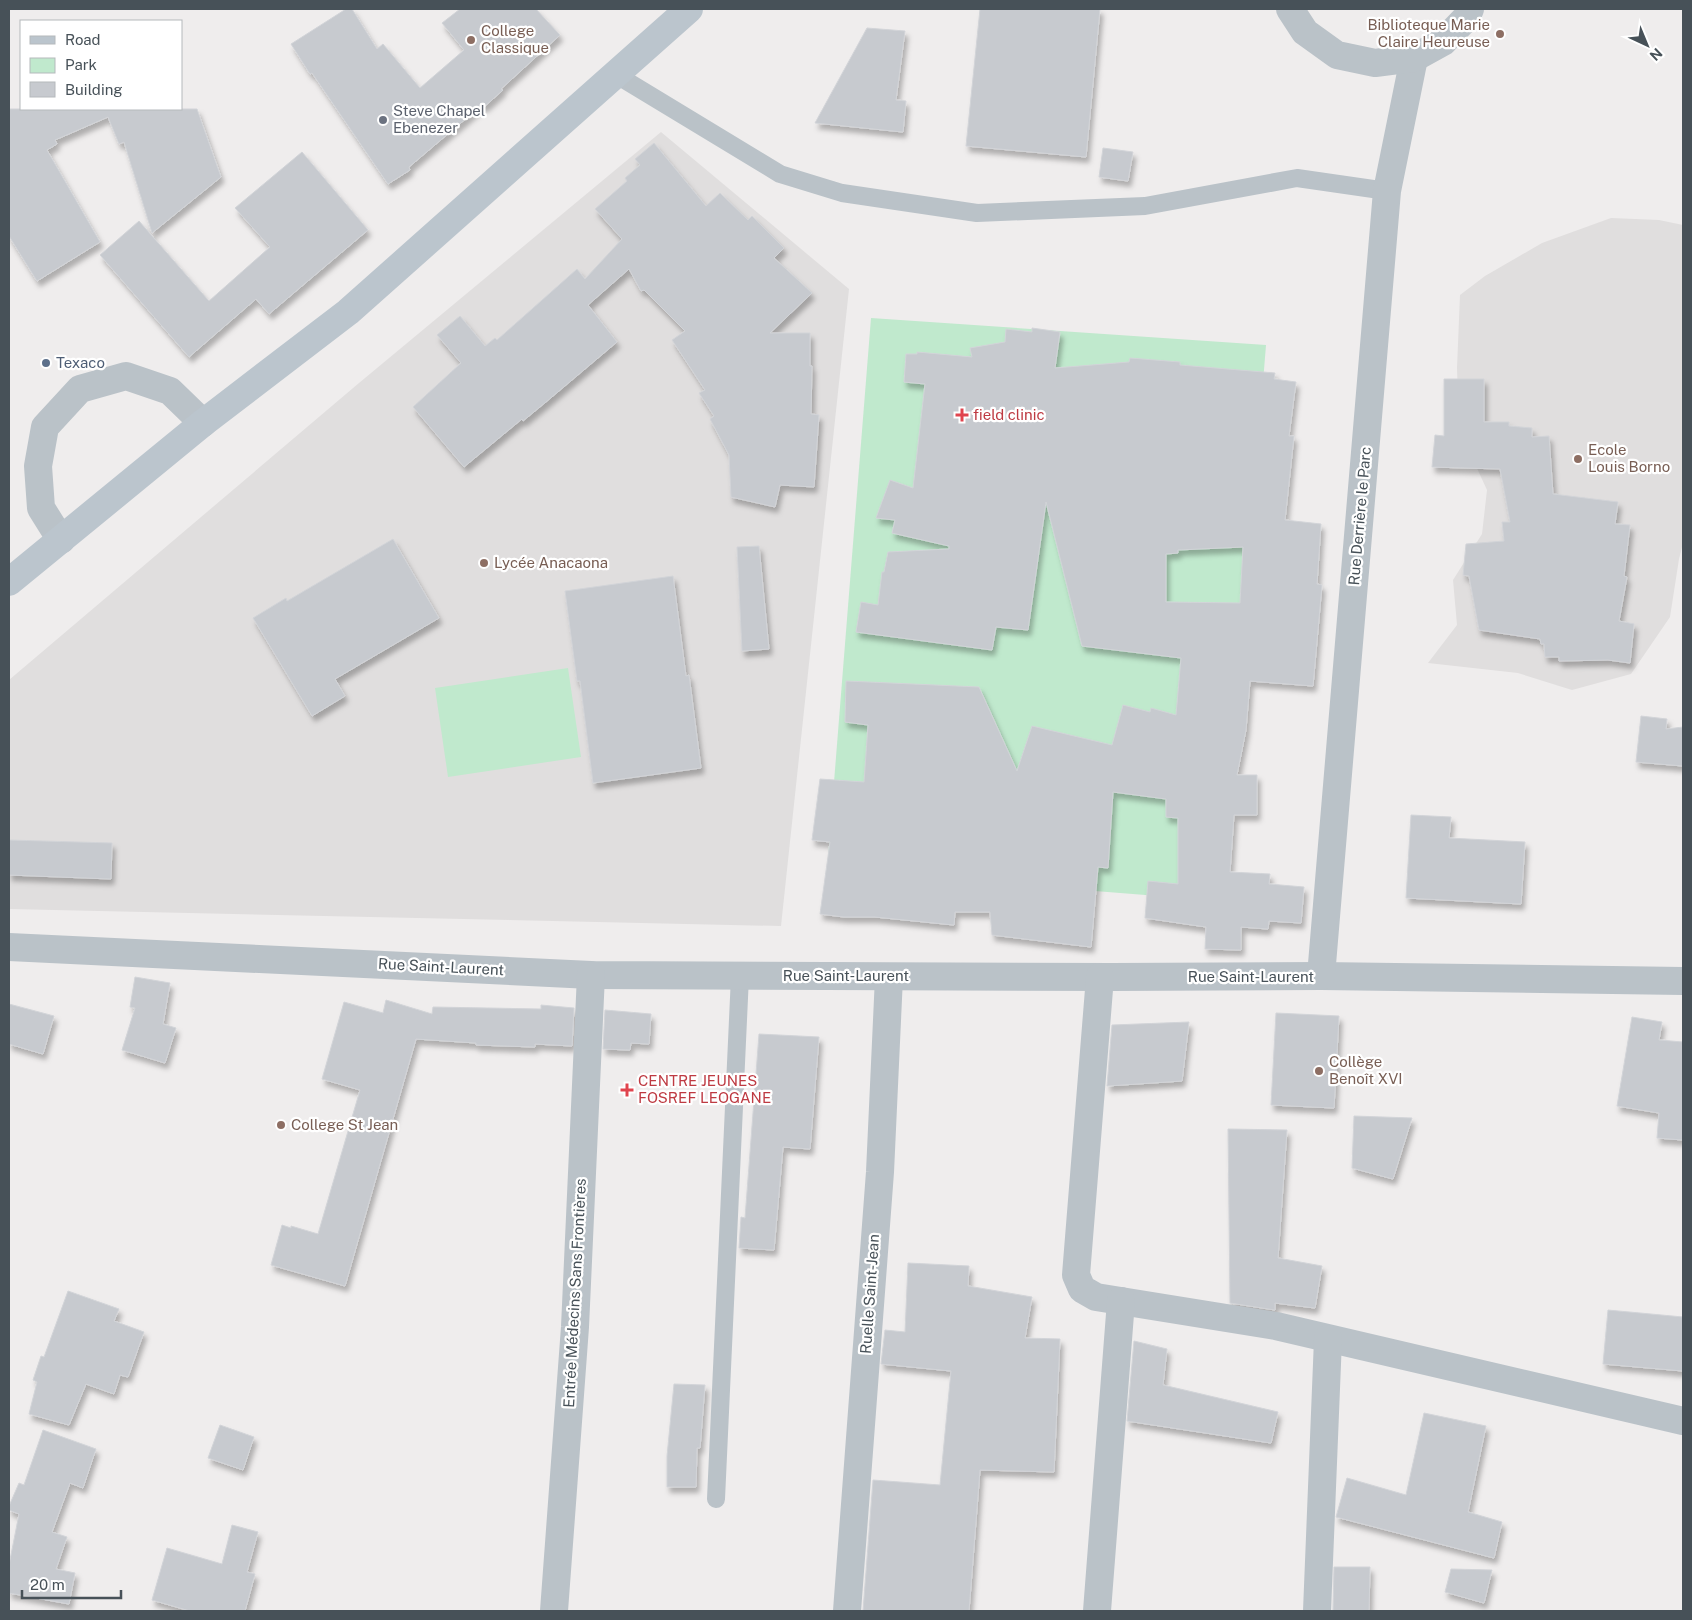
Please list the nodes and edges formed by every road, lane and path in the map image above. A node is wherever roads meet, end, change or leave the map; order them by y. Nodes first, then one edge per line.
1 (689, 9) edge
2 (1290, 9) edge
3 (1470, 9) edge
4 (1414, 58) junction
5 (615, 74) junction
6 (1387, 191) junction
7 (203, 423) junction
8 (61, 540) junction
9 (9, 582) edge
10 (9, 947) edge
11 (590, 974) junction
12 (740, 976) junction
13 (1321, 976) junction
14 (889, 977) junction
15 (1100, 977) junction
16 (1683, 981) edge
17 (1121, 1300) junction
18 (1328, 1339) junction
19 (1683, 1420) edge
20 (716, 1499) dead end
21 (554, 1611) edge
22 (847, 1611) edge
23 (1097, 1611) edge
24 (1317, 1611) edge

1 - 5 main road
2 - 4 street
3 - 4 street
4 - 6 street, Rue Derrière le Parc
5 - 6 lane
5 - 7 main road
6 - 13 street, Rue Derrière le Parc
7 - 8 main road
7 - 8 street
8 - 9 main road
10 - 11 street, Rue Saint-Laurent
11 - 12 street, Rue Saint-Laurent
11 - 21 street, Entrée Médecins Sans Frontières
12 - 14 street, Rue Saint-Laurent
12 - 20 lane
13 - 15 street, Rue Saint-Laurent
13 - 16 street, Rue Saint-Laurent
14 - 15 street, Rue Saint-Laurent
14 - 22 street, Ruelle Saint-Jean
15 - 17 street
17 - 18 street
17 - 23 street
18 - 19 street
18 - 24 street

